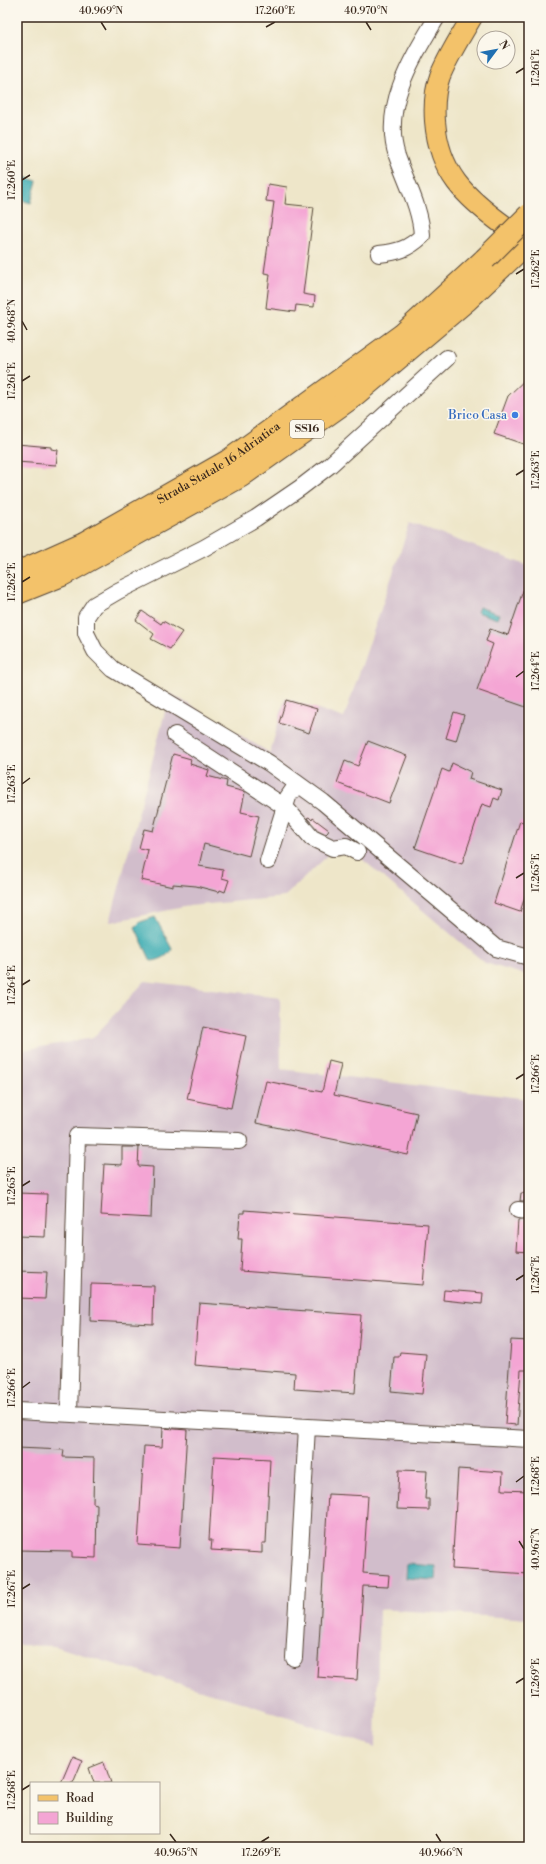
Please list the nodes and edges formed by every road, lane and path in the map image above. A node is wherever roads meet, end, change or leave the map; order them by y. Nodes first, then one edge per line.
1 (437, 17) edge
2 (472, 17) edge
3 (529, 215) edge
4 (505, 226) dead end
5 (529, 241) edge
6 (379, 254) dead end
7 (493, 265) junction
8 (447, 358) dead end
9 (58, 566) junction
10 (17, 574) edge
11 (17, 593) edge
12 (175, 735) dead end
13 (297, 784) junction
14 (285, 807) junction
15 (357, 852) dead end
16 (268, 862) dead end
17 (529, 957) edge
18 (239, 1141) dead end
19 (17, 1411) edge
20 (69, 1414) junction
21 (308, 1427) junction
22 (529, 1439) edge
23 (294, 1658) dead end

1 - 6 street
2 - 4 main road
3 - 7 highway, Strada Statale 16 Adriatica / SS16, bridge
5 - 7 highway, Strada Statale 16 Adriatica / SS16
7 - 9 highway, Strada Statale 16 Adriatica / SS16
8 - 13 street
9 - 10 highway, Strada Statale 16 Adriatica / SS16
9 - 11 highway, Strada Statale 16 Adriatica / SS16
12 - 14 street
13 - 14 street
13 - 17 street
14 - 15 street
14 - 16 street
18 - 20 street
19 - 20 street
20 - 21 street
21 - 22 street
21 - 23 street

